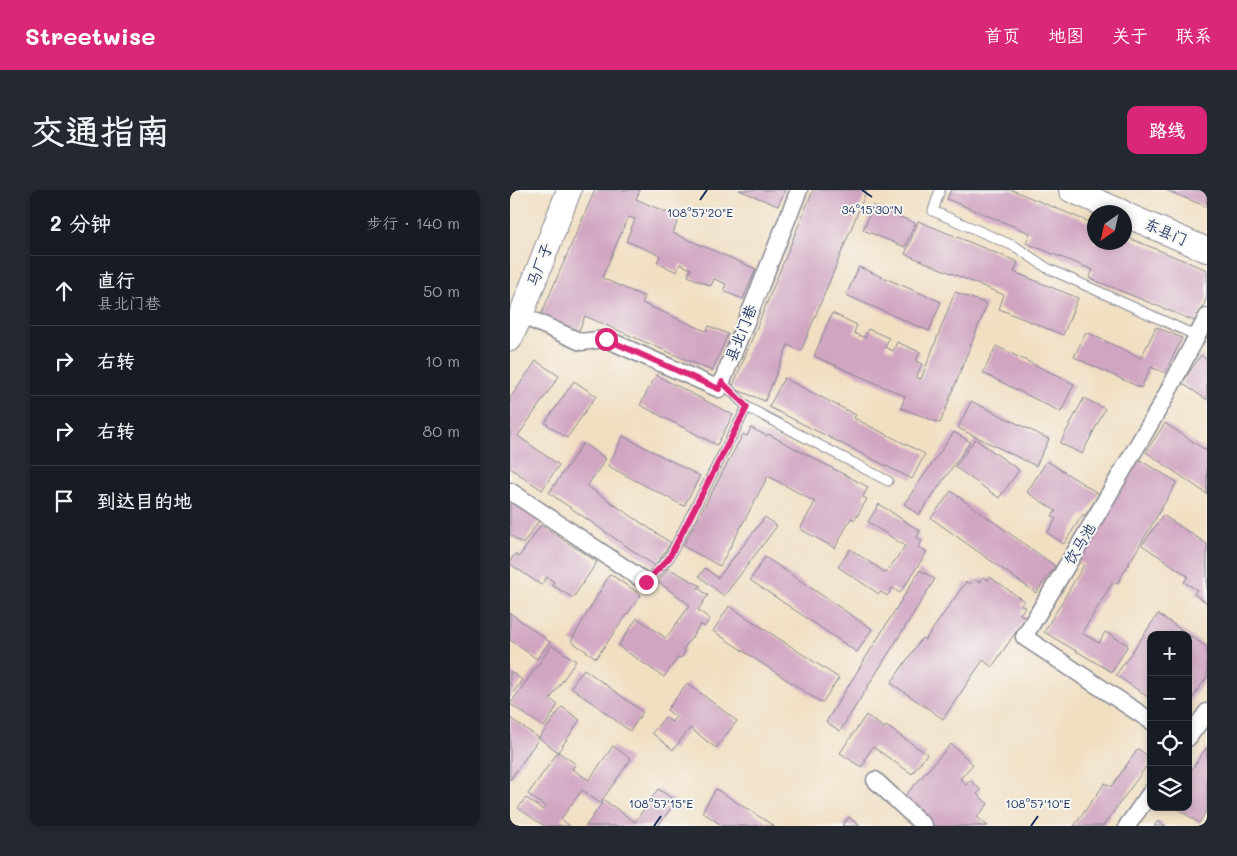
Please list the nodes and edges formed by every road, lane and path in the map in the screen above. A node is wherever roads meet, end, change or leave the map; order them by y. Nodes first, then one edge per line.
1 (569, 190) edge
2 (799, 190) edge
3 (940, 190) edge
4 (1070, 190) edge
5 (1105, 205) edge
6 (1132, 217) edge
7 (1207, 250) edge
8 (521, 315) junction
9 (1207, 317) edge
10 (1197, 336) junction
11 (510, 339) edge
12 (722, 382) junction
13 (747, 407) junction
14 (888, 481) dead end
15 (510, 491) edge
16 (646, 582) joint
17 (1207, 712) edge
18 (1147, 718) edge
19 (1192, 733) edge
20 (875, 780) dead end
21 (1147, 798) edge
22 (924, 826) edge
23 (1127, 826) edge

1 - 8 street, 马厂子
2 - 12 street, 县北门巷
3 - 10 lane
4 - 5 street, 东县门
6 - 7 street, 东县门
8 - 11 street, 马厂子
8 - 12 street
9 - 10 street, 饮马池
10 - 18 street, 饮马池
12 - 13 lane
13 - 14 lane
13 - 16 lane
15 - 16 street
17 - 19 street
20 - 22 street
21 - 23 street

